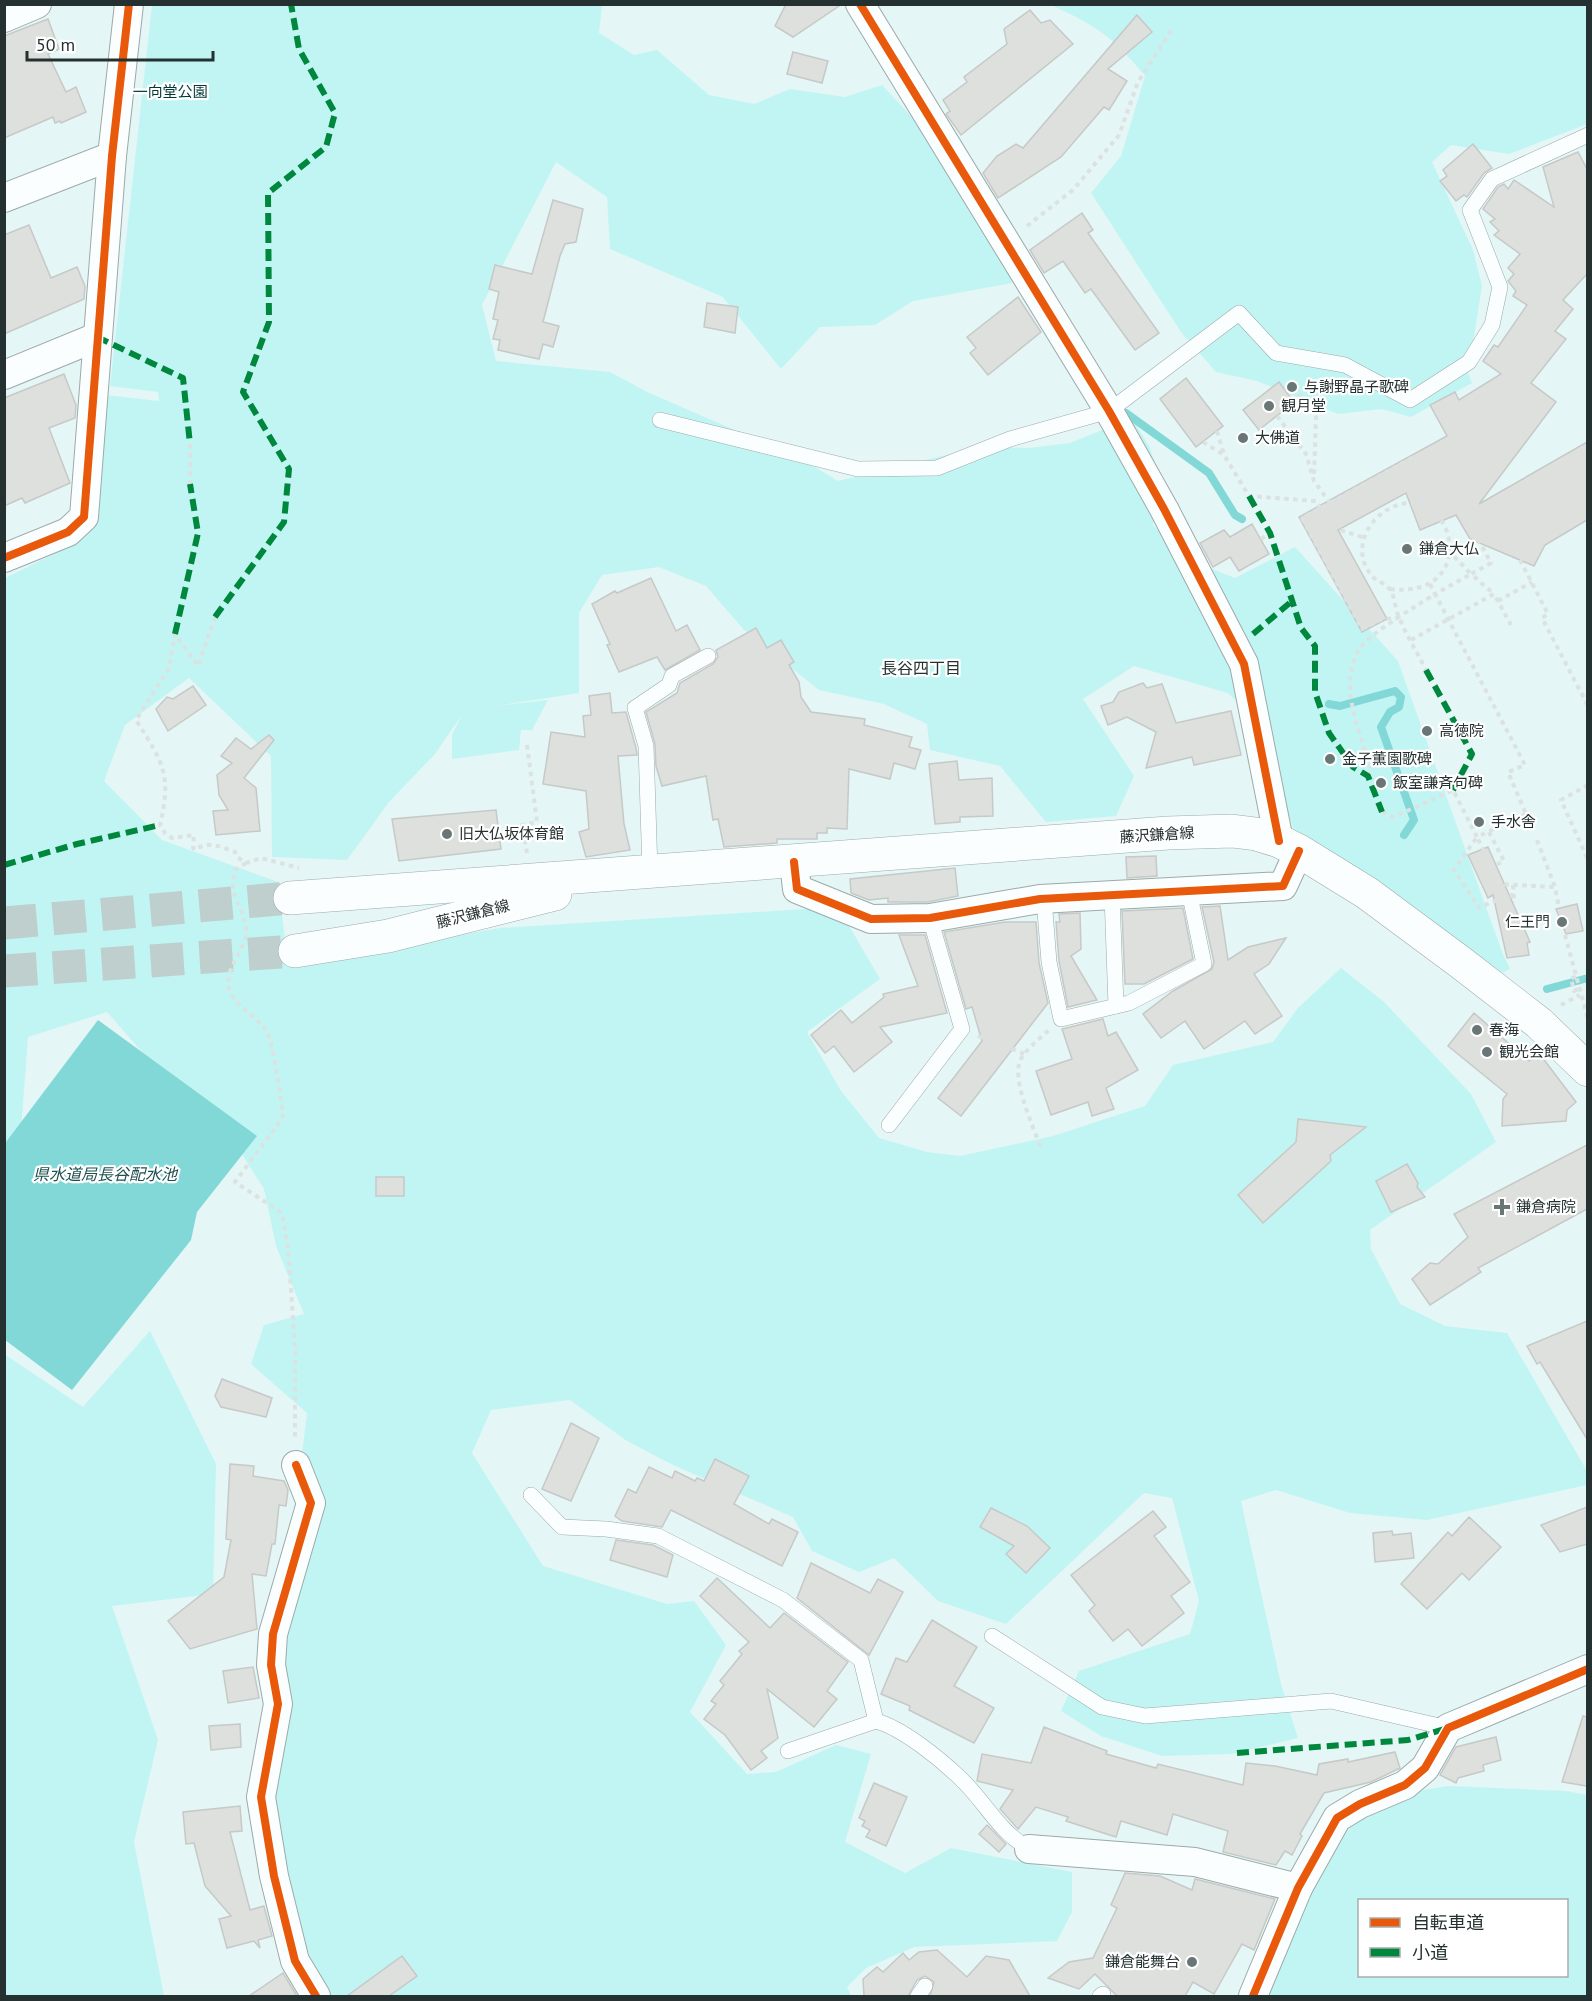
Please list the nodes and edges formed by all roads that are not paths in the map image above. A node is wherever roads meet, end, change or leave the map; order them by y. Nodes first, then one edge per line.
1 (37, 4) edge
2 (129, 4) edge
3 (860, 4) edge
4 (4, 18) edge
5 (1587, 135) edge
6 (112, 156) junction
7 (4, 198) edge
8 (97, 337) junction
9 (4, 375) edge
10 (1109, 411) junction
11 (660, 420) dead end
12 (4, 558) edge
13 (708, 656) dead end
14 (1289, 846) junction
15 (794, 862) junction
16 (650, 872) junction
17 (1189, 891) junction
18 (1112, 895) junction
19 (290, 898) tunnel mouth
20 (1044, 899) junction
21 (930, 918) junction
22 (295, 951) tunnel mouth
23 (1116, 1006) junction
24 (1587, 1070) edge
25 (889, 1125) dead end
26 (296, 1465) road end
27 (531, 1495) dead end
28 (992, 1636) dead end
29 (1587, 1669) edge
30 (876, 1720) junction
31 (1448, 1728) junction
32 (788, 1750) dead end
33 (1029, 1849) joint
34 (1298, 1888) junction
35 (316, 1996) edge
36 (1253, 1996) edge

1 - 4 street
2 - 6 street
3 - 10 street
5 - 10 lane
6 - 7 street
6 - 8 street
8 - 9 street
8 - 12 street
10 - 11 lane
10 - 14 street
13 - 16 lane
14 - 15 main road, 藤沢鎌倉線
14 - 17 street
14 - 24 main road, 藤沢鎌倉線
15 - 16 main road, 藤沢鎌倉線
15 - 21 street
16 - 19 main road, 藤沢鎌倉線
16 - 22 main road, 藤沢鎌倉線
17 - 18 street
17 - 23 lane
18 - 20 street
18 - 23 lane
20 - 21 street
20 - 23 lane
21 - 25 lane
26 - 35 street
27 - 30 lane
28 - 31 lane
29 - 31 street
30 - 32 lane
30 - 33 lane
31 - 34 street
33 - 34 street
34 - 36 street

